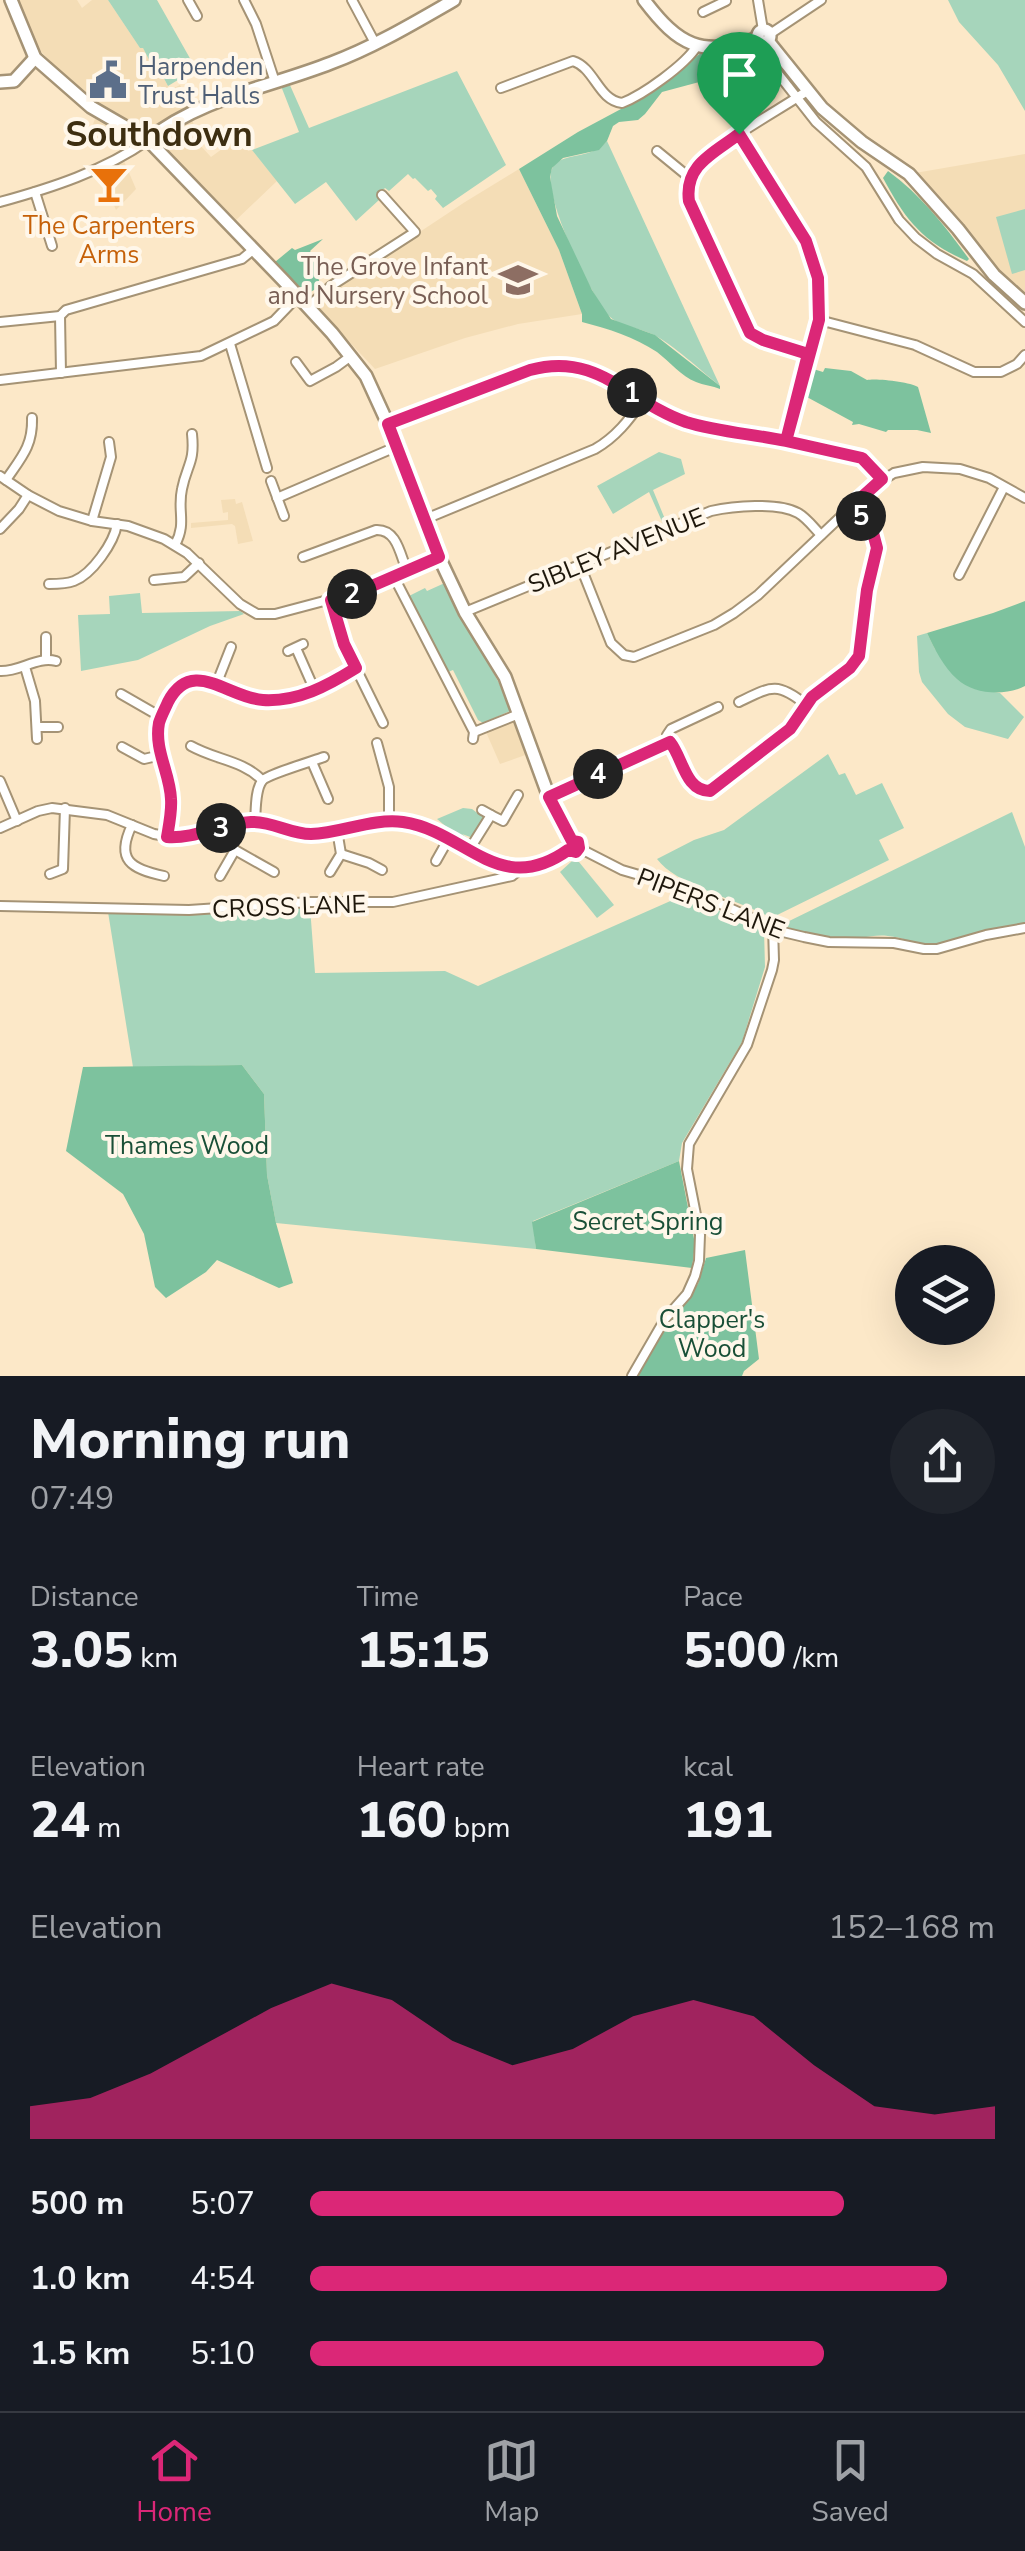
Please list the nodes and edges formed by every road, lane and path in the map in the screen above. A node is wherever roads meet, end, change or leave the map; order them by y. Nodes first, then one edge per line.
1 (11, 0) edge
2 (204, 0) edge
3 (244, 0) edge
4 (352, 0) edge
5 (454, 0) edge
6 (644, 0) edge
7 (726, 0) edge
8 (758, 0) edge
9 (821, 0) edge
10 (707, 6) edge
11 (192, 7) edge
12 (765, 36) junction
13 (376, 43) junction
14 (697, 46) junction
15 (35, 58) junction
16 (772, 66) dead end
17 (0, 82) edge
18 (275, 82) junction
19 (501, 88) dead end
20 (802, 94) junction
21 (739, 134) junction
22 (148, 140) junction
23 (657, 151) dead end
24 (690, 178) junction
25 (34, 192) junction
26 (382, 195) dead end
27 (0, 202) edge
28 (52, 246) dead end
29 (254, 249) junction
30 (298, 296) junction
31 (1025, 302) edge
32 (308, 308) junction
33 (60, 316) junction
34 (819, 320) junction
35 (0, 322) edge
36 (1025, 322) edge
37 (230, 344) junction
38 (808, 354) junction
39 (1025, 355) edge
40 (351, 356) junction
41 (296, 362) dead end
42 (62, 372) junction
43 (0, 380) edge
44 (643, 400) junction
45 (32, 418) dead end
46 (388, 424) junction
47 (192, 434) dead end
48 (786, 441) junction
49 (109, 442) dead end
50 (398, 446) junction
51 (267, 468) dead end
52 (3, 478) edge
53 (882, 479) junction
54 (272, 481) dead end
55 (1004, 487) junction
56 (28, 495) junction
57 (277, 498) junction
58 (1025, 498) edge
59 (852, 506) junction
60 (284, 516) dead end
61 (423, 520) junction
62 (92, 521) junction
63 (117, 524) junction
64 (0, 529) edge
65 (821, 536) junction
66 (174, 545) junction
67 (303, 556) dead end
68 (439, 557) junction
69 (199, 564) junction
70 (580, 565) junction
71 (407, 571) junction
72 (959, 575) dead end
73 (394, 577) junction
74 (154, 580) dead end
75 (49, 584) dead end
76 (331, 600) junction
77 (466, 612) junction
78 (46, 637) dead end
79 (231, 647) dead end
80 (296, 648) dead end
81 (25, 668) junction
82 (356, 668) junction
83 (0, 672) edge
84 (216, 684) junction
85 (315, 692) junction
86 (121, 694) dead end
87 (740, 702) dead end
88 (806, 704) junction
89 (718, 707) dead end
90 (519, 714) junction
91 (161, 717) junction
92 (383, 724) dead end
93 (38, 727) junction
94 (58, 727) dead end
95 (36, 739) dead end
96 (670, 742) junction
97 (377, 743) dead end
98 (192, 746) dead end
99 (122, 747) dead end
100 (161, 755) junction
101 (324, 757) dead end
102 (312, 762) junction
103 (262, 780) junction
104 (0, 781) edge
105 (518, 795) dead end
106 (549, 797) junction
107 (328, 799) dead end
108 (65, 808) junction
109 (17, 821) junction
110 (389, 821) junction
111 (255, 822) junction
112 (132, 826) junction
113 (226, 827) junction
114 (0, 828) edge
115 (337, 830) junction
116 (167, 837) junction
117 (448, 838) junction
118 (573, 846) junction
119 (235, 850) junction
120 (469, 850) junction
121 (341, 854) junction
122 (436, 861) dead end
123 (130, 863) junction
124 (520, 867) junction
125 (382, 870) dead end
126 (274, 872) dead end
127 (330, 872) dead end
128 (50, 874) dead end
129 (123, 875) dead end
130 (164, 876) dead end
131 (220, 876) dead end
132 (0, 906) edge
133 (772, 928) junction
134 (1025, 928) edge
135 (632, 1376) edge

1 - 15 street
2 - 11 street
3 - 18 street
4 - 13 street
5 - 13 street
6 - 14 street
7 - 10 street
8 - 12 street
9 - 12 street
12 - 14 street
12 - 20 street
13 - 18 street
14 - 19 street
15 - 17 street
15 - 22 street
16 - 20 street
18 - 22 street
20 - 21 street
20 - 31 street
20 - 36 street
21 - 24 street
21 - 34 street
22 - 25 street
22 - 29 street
23 - 24 street
24 - 38 street
25 - 27 street
25 - 28 street
26 - 32 street
29 - 30 street
29 - 33 street
30 - 32 street
30 - 37 street
32 - 40 street
33 - 35 street
33 - 42 street
34 - 38 street
34 - 39 street
37 - 42 street
37 - 51 street
38 - 48 street
40 - 41 street
40 - 46 street
42 - 43 street
44 - 46 street
44 - 48 street
44 - 61 street
45 - 52 street
46 - 50 street
47 - 66 street
48 - 53 street
49 - 62 street
50 - 57 street
50 - 61 street
52 - 56 street
53 - 55 street
53 - 59 street
54 - 57 street
55 - 58 street
55 - 72 street
56 - 62 street
56 - 64 street
57 - 60 street
59 - 65 street
59 - 88 street
61 - 68 street
62 - 63 street
63 - 66 street
63 - 75 street
65 - 70 street, SIBLEY AVENUE
65 - 70 street
66 - 69 street
67 - 71 street
68 - 71 street
68 - 77 street
69 - 74 street
69 - 76 street
70 - 77 street, SIBLEY AVENUE
71 - 73 street
73 - 76 street
73 - 90 street
76 - 82 street
77 - 90 street
78 - 81 street
79 - 84 street
80 - 85 street
81 - 83 street
81 - 93 street
82 - 85 street
82 - 92 street
84 - 85 street
84 - 91 street
86 - 91 street
87 - 88 street
88 - 96 street
89 - 96 street
90 - 106 street
91 - 100 street
93 - 94 street
93 - 95 street
96 - 106 street
97 - 110 street
98 - 103 street
99 - 100 street
100 - 116 street
101 - 102 street
102 - 103 street
102 - 107 street
103 - 111 street
104 - 109 street
105 - 120 street
106 - 118 street
108 - 109 street
108 - 112 street
108 - 128 street
109 - 114 street
110 - 115 street
110 - 117 street
111 - 113 street
111 - 115 street
112 - 116 street
112 - 123 street
113 - 116 street
113 - 119 street
115 - 121 street
117 - 120 street
117 - 122 street
118 - 124 street, CROSS LANE
118 - 133 street, PIPERS LANE
119 - 126 street
119 - 131 street
120 - 124 street
121 - 125 street
121 - 127 street
123 - 129 street
123 - 130 street
124 - 132 street, CROSS LANE
133 - 134 street, PIPERS LANE
133 - 135 street

